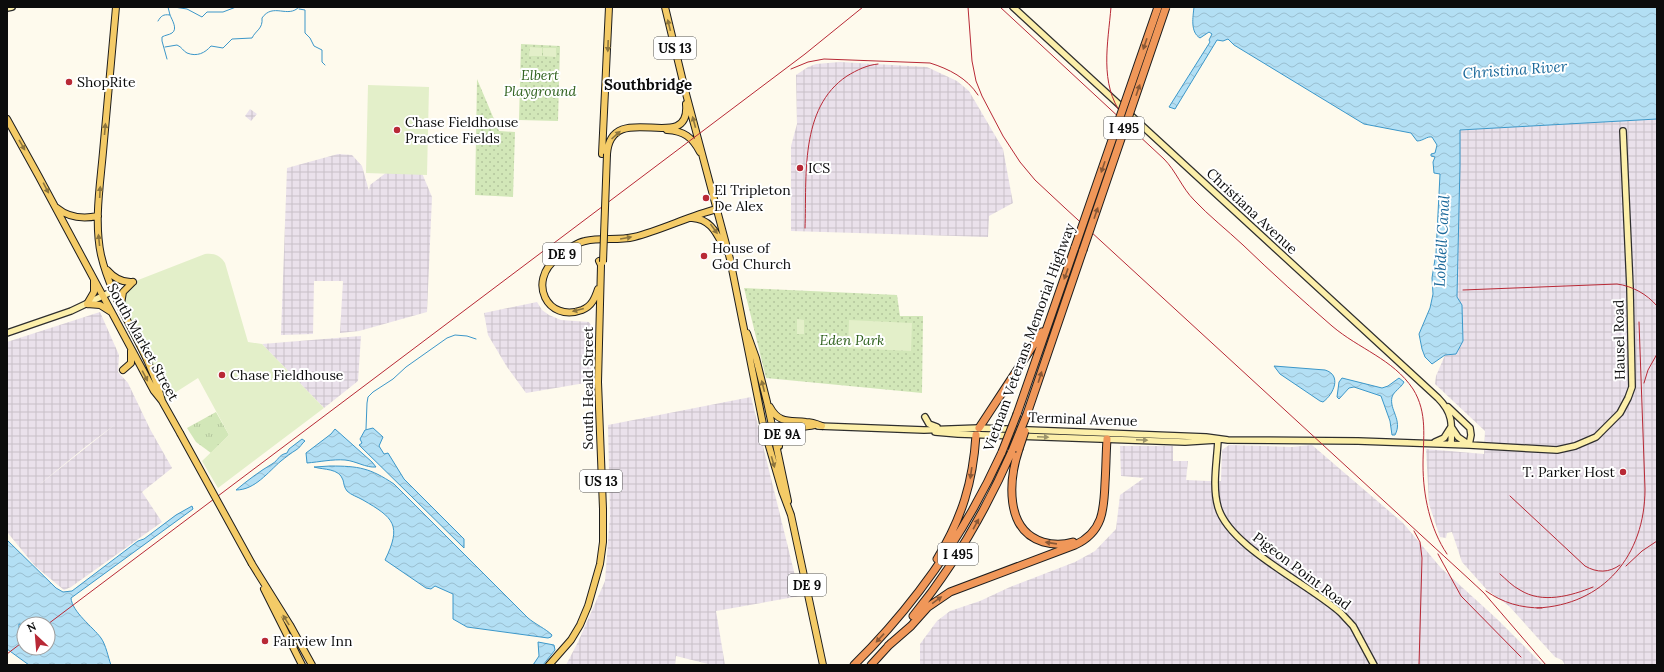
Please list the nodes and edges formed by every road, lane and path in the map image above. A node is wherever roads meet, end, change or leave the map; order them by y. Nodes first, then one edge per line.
1 (12, 7) edge
2 (116, 7) edge
3 (609, 7) edge
4 (665, 7) edge
5 (1013, 7) edge
6 (1158, 7) edge
7 (1166, 7) edge
8 (7, 8) edge
9 (685, 90) junction
10 (7, 119) edge
11 (651, 128) junction
12 (1623, 131) dead end
13 (605, 154) junction
14 (702, 155) junction
15 (54, 206) junction
16 (717, 209) junction
17 (98, 216) junction
18 (684, 219) junction
19 (730, 259) junction
20 (104, 264) junction
21 (94, 278) junction
22 (600, 282) junction
23 (113, 291) junction
24 (104, 296) junction
25 (1056, 301) junction
26 (87, 304) junction
27 (121, 306) junction
28 (112, 312) junction
29 (745, 328) junction
30 (7, 333) edge
31 (131, 350) junction
32 (123, 370) dead end
33 (162, 401) junction
34 (767, 402) junction
35 (1444, 404) junction
36 (925, 417) dead end
37 (815, 426) junction
38 (822, 426) junction
39 (772, 427) junction
40 (1452, 427) junction
41 (960, 428) junction
42 (764, 429) junction
43 (924, 430) junction
44 (978, 431) junction
45 (1105, 437) junction
46 (1218, 440) junction
47 (1431, 444) junction
48 (1451, 444) junction
49 (1469, 445) junction
50 (1015, 450) junction
51 (781, 468) junction
52 (789, 506) junction
53 (258, 575) junction
54 (905, 610) junction
55 (888, 646) junction
56 (302, 665) edge
57 (312, 665) edge
58 (549, 665) edge
59 (824, 665) edge
60 (854, 665) edge
61 (871, 665) edge
62 (1374, 665) edge

1 - 8 main road
17 -> 2 main road
3 -> 13 main road, South Heald Street / US 13
9 -> 4 main road, US 13
5 - 35 main road, Christiana Avenue
6 -> 25 highway, Vietnam Veterans Memorial Highway / I 495, bridge
50 -> 7 highway, Vietnam Veterans Memorial Highway / I 495, bridge
9 - 11 main road, US 13
14 -> 9 main road, DE 9
10 -> 15 main road, South Market Street
13 -> 11 main road, South Heald Street / US 13
11 - 14 main road
12 - 49 main road, Hausel Road
13 - 22 main road, South Heald Street / US 13
14 - 16 main road, DE 9
15 - 17 main road
15 - 21 main road, South Market Street
16 - 18 main road
16 - 19 main road, DE 9
20 -> 17 main road
18 -> 19 main road, DE 9
22 -> 18 main road, DE 9
19 - 29 main road, DE 9
20 - 23 main road
20 - 27 main road
21 - 24 main road, South Market Street
21 - 26 main road
22 - 58 main road, South Heald Street / US 13
23 - 24 main road
23 - 27 main road
24 - 26 main road
24 - 28 main road, South Market Street
25 - 44 highway
25 - 54 highway, Vietnam Veterans Memorial Highway / I 495, bridge
26 - 28 main road
26 - 30 main road
27 - 33 main road
28 - 31 main road, South Market Street
34 -> 29 main road, DE 9
29 - 42 main road, DE 9
31 - 32 main road
31 -> 33 main road, South Market Street
33 - 53 main road, South Market Street, bridge
34 - 38 main road
34 - 39 main road, DE 9
35 - 40 main road, Christiana Avenue
35 - 49 main road
36 - 41 main road
37 - 38 main road, Terminal Avenue / DE 9A
37 - 39 main road, Terminal Avenue / DE 9A
37 - 51 main road, DE 9A
38 - 43 main road, Terminal Avenue / DE 9A
39 - 42 main road, Terminal Avenue / DE 9A
39 - 51 main road, DE 9
40 - 47 main road
40 - 48 main road, Christiana Avenue
40 - 49 main road
41 - 43 main road, Terminal Avenue / DE 9A
41 - 44 main road, Terminal Avenue / DE 9A
42 -> 52 main road, DE 9
43 - 44 main road, Terminal Avenue / DE 9A
44 - 45 main road, Terminal Avenue / DE 9A
44 -> 54 highway
45 - 46 main road, Terminal Avenue / DE 9A
45 -> 50 highway
55 -> 45 highway
46 - 47 main road, Terminal Avenue / DE 9A
46 - 62 main road, Pigeon Point Road
47 - 48 main road, Terminal Avenue / DE 9A
48 - 49 main road, Hausel Road
55 -> 50 highway, Vietnam Veterans Memorial Highway / I 495
51 - 52 main road, DE 9
52 - 59 main road, DE 9
53 - 56 main road, South Market Street
57 -> 53 main road, South Market Street
54 -> 60 highway, Vietnam Veterans Memorial Highway / I 495
55 - 61 highway, Vietnam Veterans Memorial Highway / I 495

